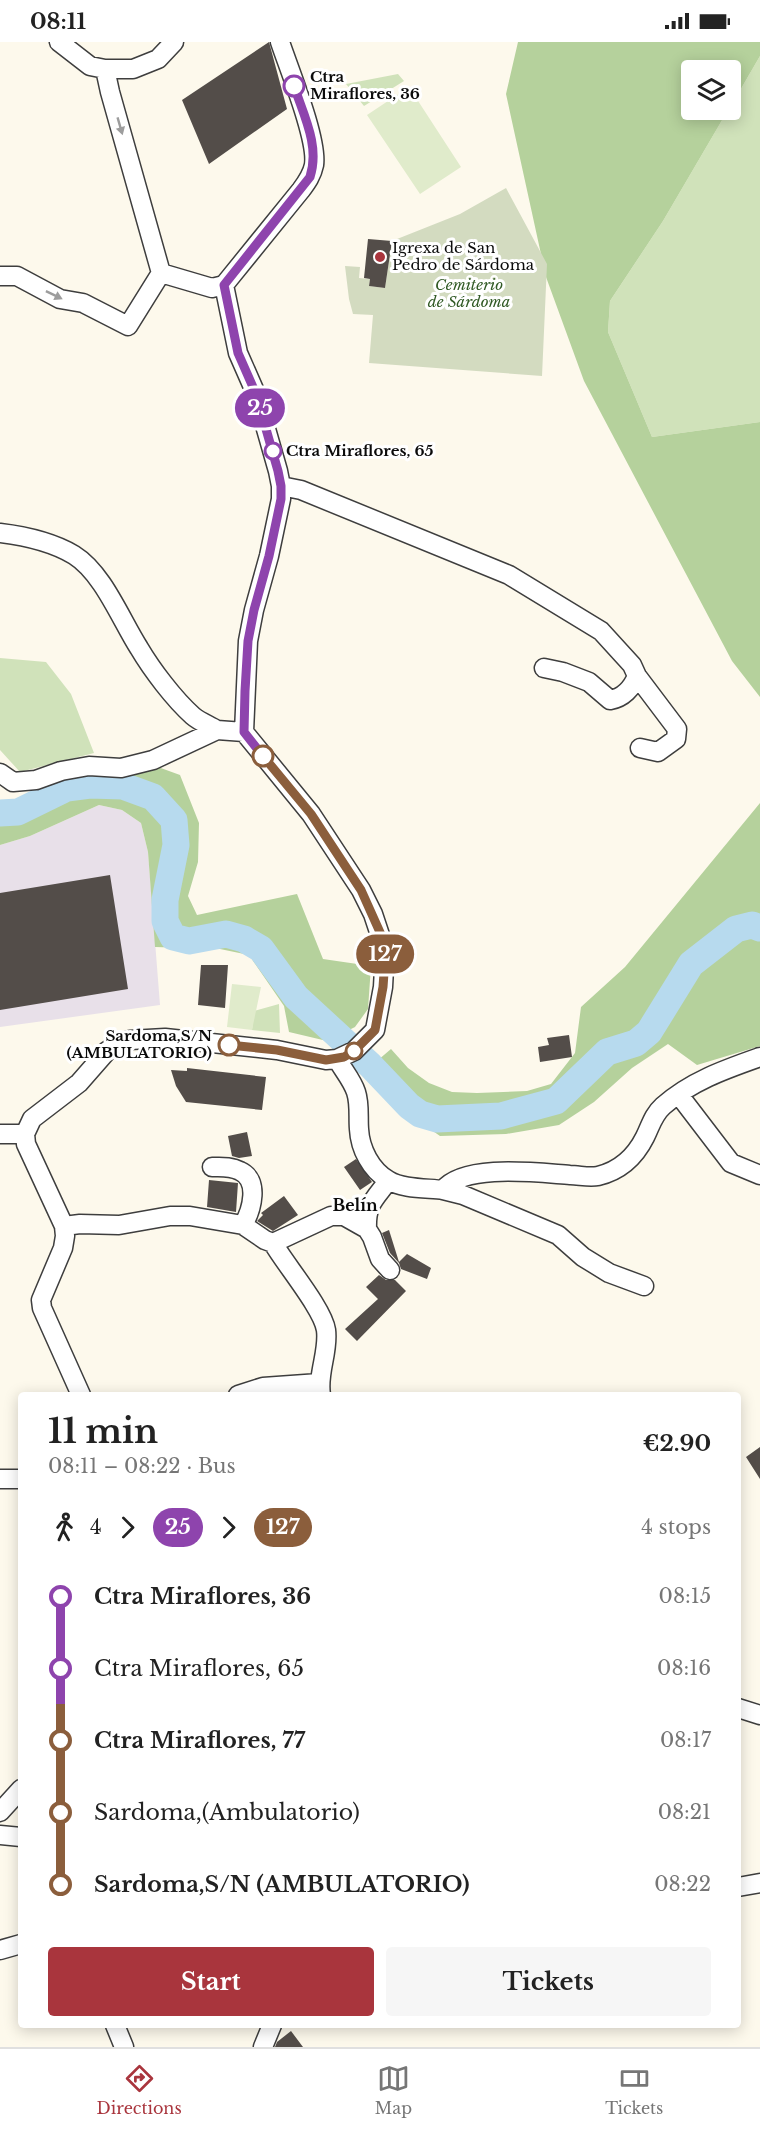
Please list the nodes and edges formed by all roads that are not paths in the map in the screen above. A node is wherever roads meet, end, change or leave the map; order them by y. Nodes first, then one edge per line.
1 (60, 42) edge
2 (174, 42) edge
3 (280, 42) edge
4 (105, 69) junction
5 (161, 273) junction
6 (0, 276) edge
7 (224, 285) junction
8 (281, 486) junction
9 (0, 533) edge
10 (544, 668) dead end
11 (637, 676) junction
12 (217, 730) junction
13 (244, 732) junction
14 (640, 748) dead end
15 (0, 773) edge
16 (760, 1057) edge
17 (340, 1058) junction
18 (679, 1095) junction
19 (0, 1134) edge
20 (25, 1134) junction
21 (212, 1167) dead end
22 (760, 1174) edge
23 (388, 1181) junction
24 (443, 1190) junction
25 (243, 1225) junction
26 (64, 1226) junction
27 (367, 1229) junction
28 (273, 1243) junction
29 (390, 1270) dead end
30 (644, 1286) dead end
31 (320, 1389) edge
32 (80, 1392) edge
33 (247, 1392) edge
34 (0, 1479) edge
35 (18, 1479) edge
36 (741, 1709) edge
37 (760, 1714) edge
38 (18, 1792) edge
39 (0, 1812) edge
40 (0, 1834) edge
41 (18, 1837) edge
42 (760, 1883) edge
43 (741, 1886) edge
44 (18, 1945) edge
45 (0, 1950) edge
46 (116, 2028) edge
47 (271, 2028) edge
48 (124, 2047) edge
49 (263, 2047) edge

1 - 4 street
2 - 4 street
3 - 7 street
4 -> 5 street
6 -> 5 street
5 - 7 street
7 - 8 street
8 - 11 street
8 - 13 street
9 - 12 street
10 - 11 street
11 - 14 street
12 - 13 street
12 - 15 street
13 - 17 street
16 - 18 street
17 - 20 street
17 - 23 street
18 - 22 street
18 - 24 street
19 - 20 street
20 - 26 street
21 - 25 street
23 - 24 street
23 - 27 street
24 - 30 street
25 - 26 street
25 - 28 street
26 - 32 street
27 - 28 street
27 - 29 street
28 - 31 street
31 - 33 street
34 - 35 street
36 - 37 street
38 - 39 street
40 - 41 street
42 - 43 street
44 - 45 street
46 - 48 street
47 - 49 street

